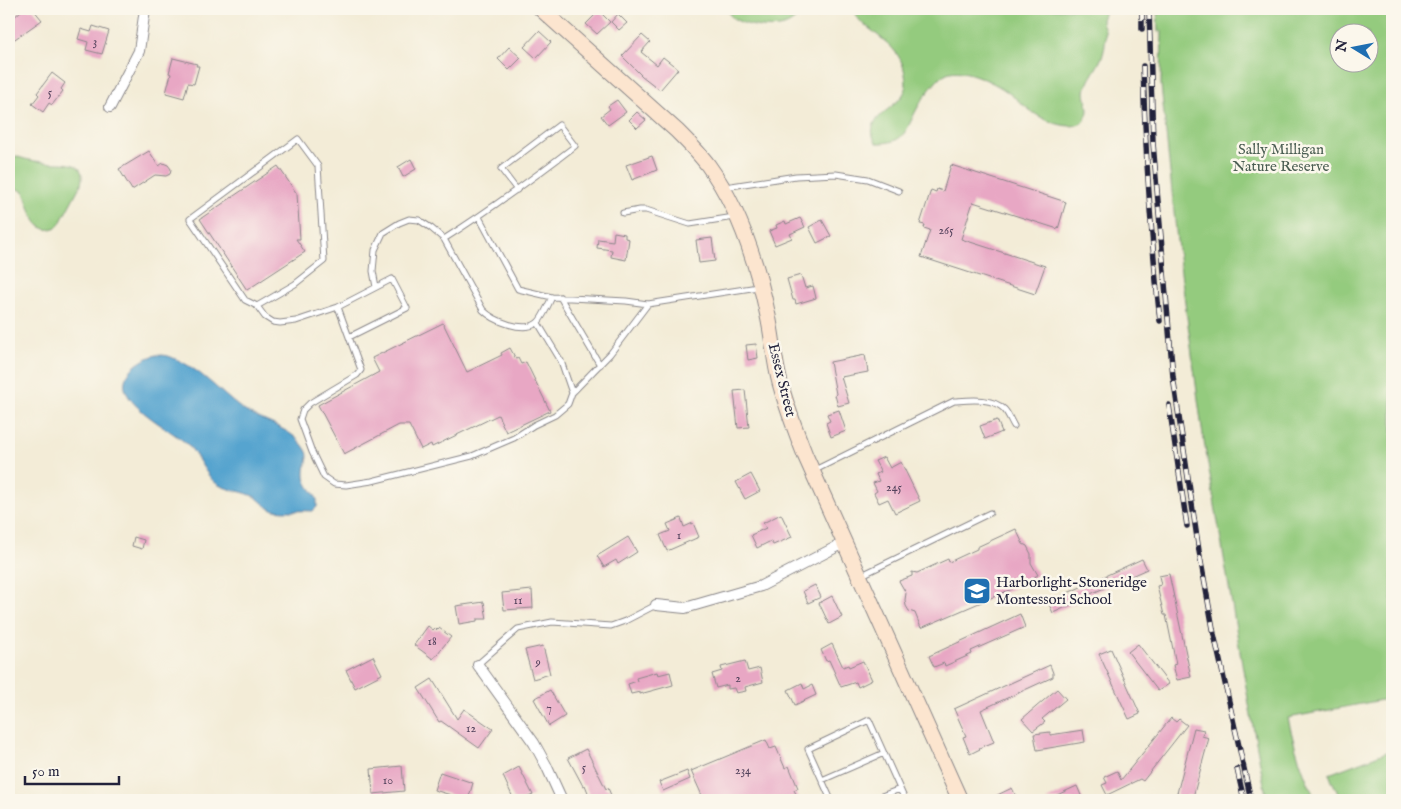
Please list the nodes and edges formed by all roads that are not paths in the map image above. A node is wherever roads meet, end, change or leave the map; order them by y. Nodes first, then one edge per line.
1 (145, 9) edge
2 (541, 9) edge
3 (110, 107) dead end
4 (721, 187) junction
5 (517, 190) junction
6 (899, 191) dead end
7 (623, 213) dead end
8 (737, 216) junction
9 (479, 217) junction
10 (444, 239) junction
11 (761, 286) junction
12 (376, 287) junction
13 (552, 297) junction
14 (560, 297) junction
15 (648, 304) junction
16 (257, 306) junction
17 (338, 307) junction
18 (538, 323) junction
19 (349, 337) junction
20 (600, 365) junction
21 (572, 393) junction
22 (1014, 426) dead end
23 (812, 471) junction
24 (990, 513) dead end
25 (844, 544) junction
26 (859, 576) junction
27 (656, 605) joint
28 (478, 664) joint
29 (884, 753) junction
30 (822, 780) junction
31 (900, 789) junction
32 (562, 800) edge
33 (831, 800) edge
34 (871, 800) edge
35 (905, 800) edge
36 (960, 800) edge

1 - 3 street
2 - 4 main road, Essex Street
4 - 6 lane
4 - 8 main road, Essex Street
5 - 5 lane
5 - 9 lane
7 - 8 lane
8 - 11 main road, Essex Street
9 - 10 lane
9 - 13 lane
10 - 12 lane
10 - 18 lane
11 - 15 lane
11 - 23 main road, Essex Street
12 - 17 lane
12 - 19 lane
13 - 14 lane
13 - 18 lane
14 - 15 lane
14 - 20 lane
15 - 20 lane
16 - 16 lane
16 - 17 lane
17 - 19 lane
18 - 21 lane
19 - 21 lane
20 - 21 lane
22 - 23 lane
23 - 25 main road, Essex Street
24 - 26 lane
25 - 26 main road, Essex Street
25 - 27 street
26 - 36 main road, Essex Street
27 - 28 lane
28 - 32 street
29 - 30 lane
29 - 30 lane
29 - 31 lane
30 - 33 lane
31 - 34 lane
31 - 35 lane

